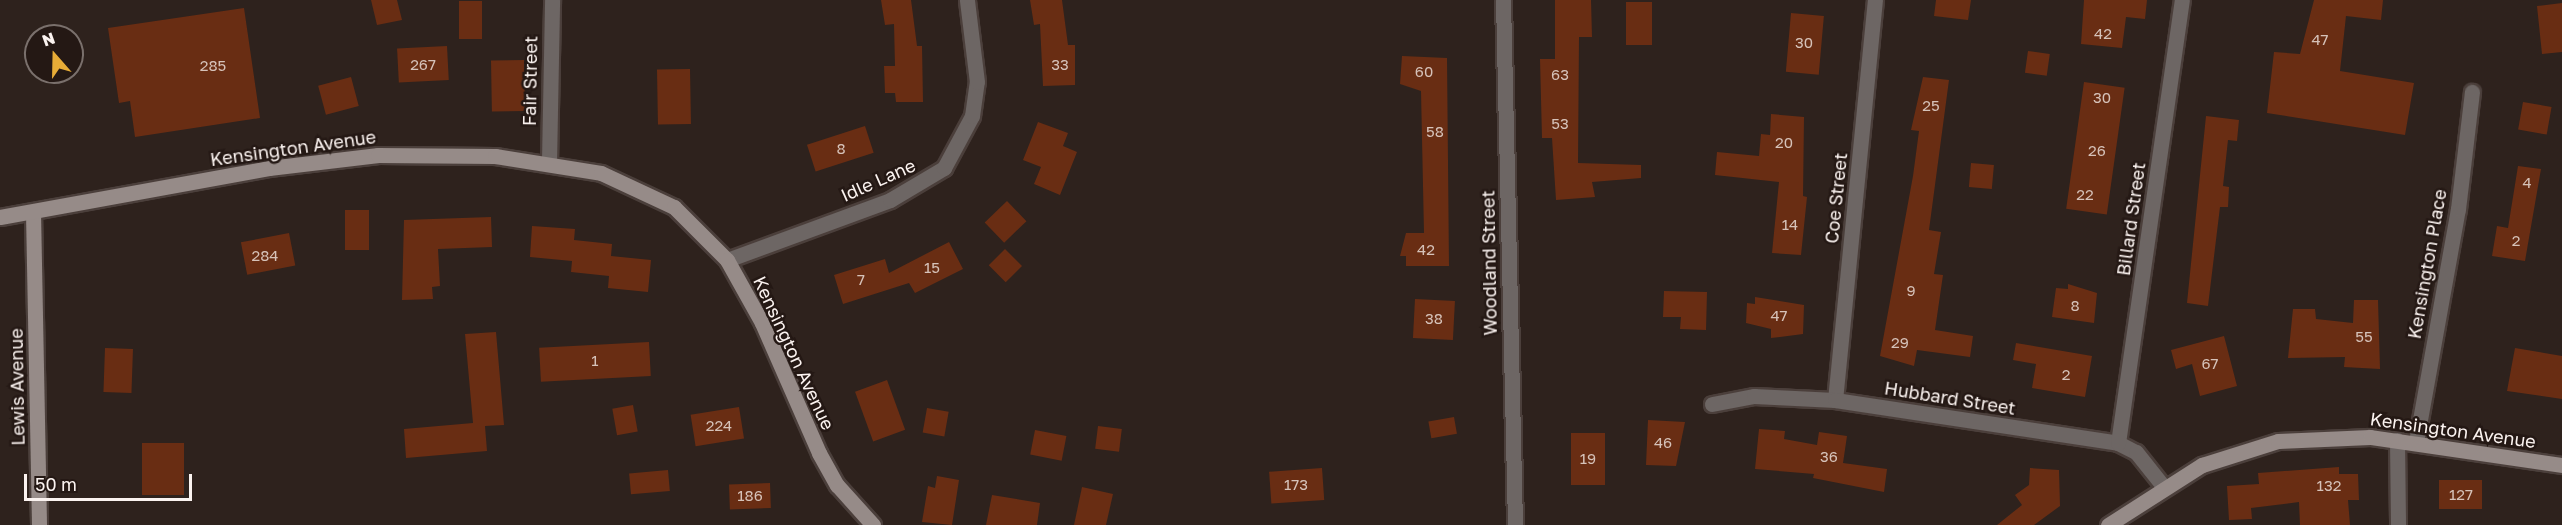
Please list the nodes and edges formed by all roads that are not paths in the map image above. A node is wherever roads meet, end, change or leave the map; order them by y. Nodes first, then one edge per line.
1 (552, 0) edge
2 (967, 0) edge
3 (1503, 0) edge
4 (1875, 0) edge
5 (2182, 0) edge
6 (2472, 92) dead end
7 (549, 162) junction
8 (33, 212) junction
9 (0, 217) edge
10 (727, 260) junction
11 (1835, 400) junction
12 (1712, 404) dead end
13 (2397, 440) junction
14 (2416, 442) junction
15 (2118, 443) junction
16 (2562, 465) edge
17 (2163, 486) junction
18 (39, 525) edge
19 (873, 525) edge
20 (1515, 525) edge
21 (2108, 525) edge
22 (2398, 525) edge

1 - 7 street, Fair Street
2 - 10 street, Idle Lane
3 - 20 street, Woodland Street
4 - 11 street, Coe Street
5 - 15 street, Billard Street
6 - 14 street, Kensington Place
7 - 8 main road, Kensington Avenue
7 - 10 main road, Kensington Avenue
8 - 9 main road, Kensington Avenue
8 - 18 main road, Lewis Avenue
10 - 19 main road, Kensington Avenue
11 - 12 street, Hubbard Street
11 - 15 street, Hubbard Street
13 - 14 main road, Kensington Avenue
13 - 17 main road, Kensington Avenue
13 - 22 street
14 - 16 main road, Kensington Avenue
15 - 17 street, Hubbard Street
17 - 21 main road, Kensington Avenue

